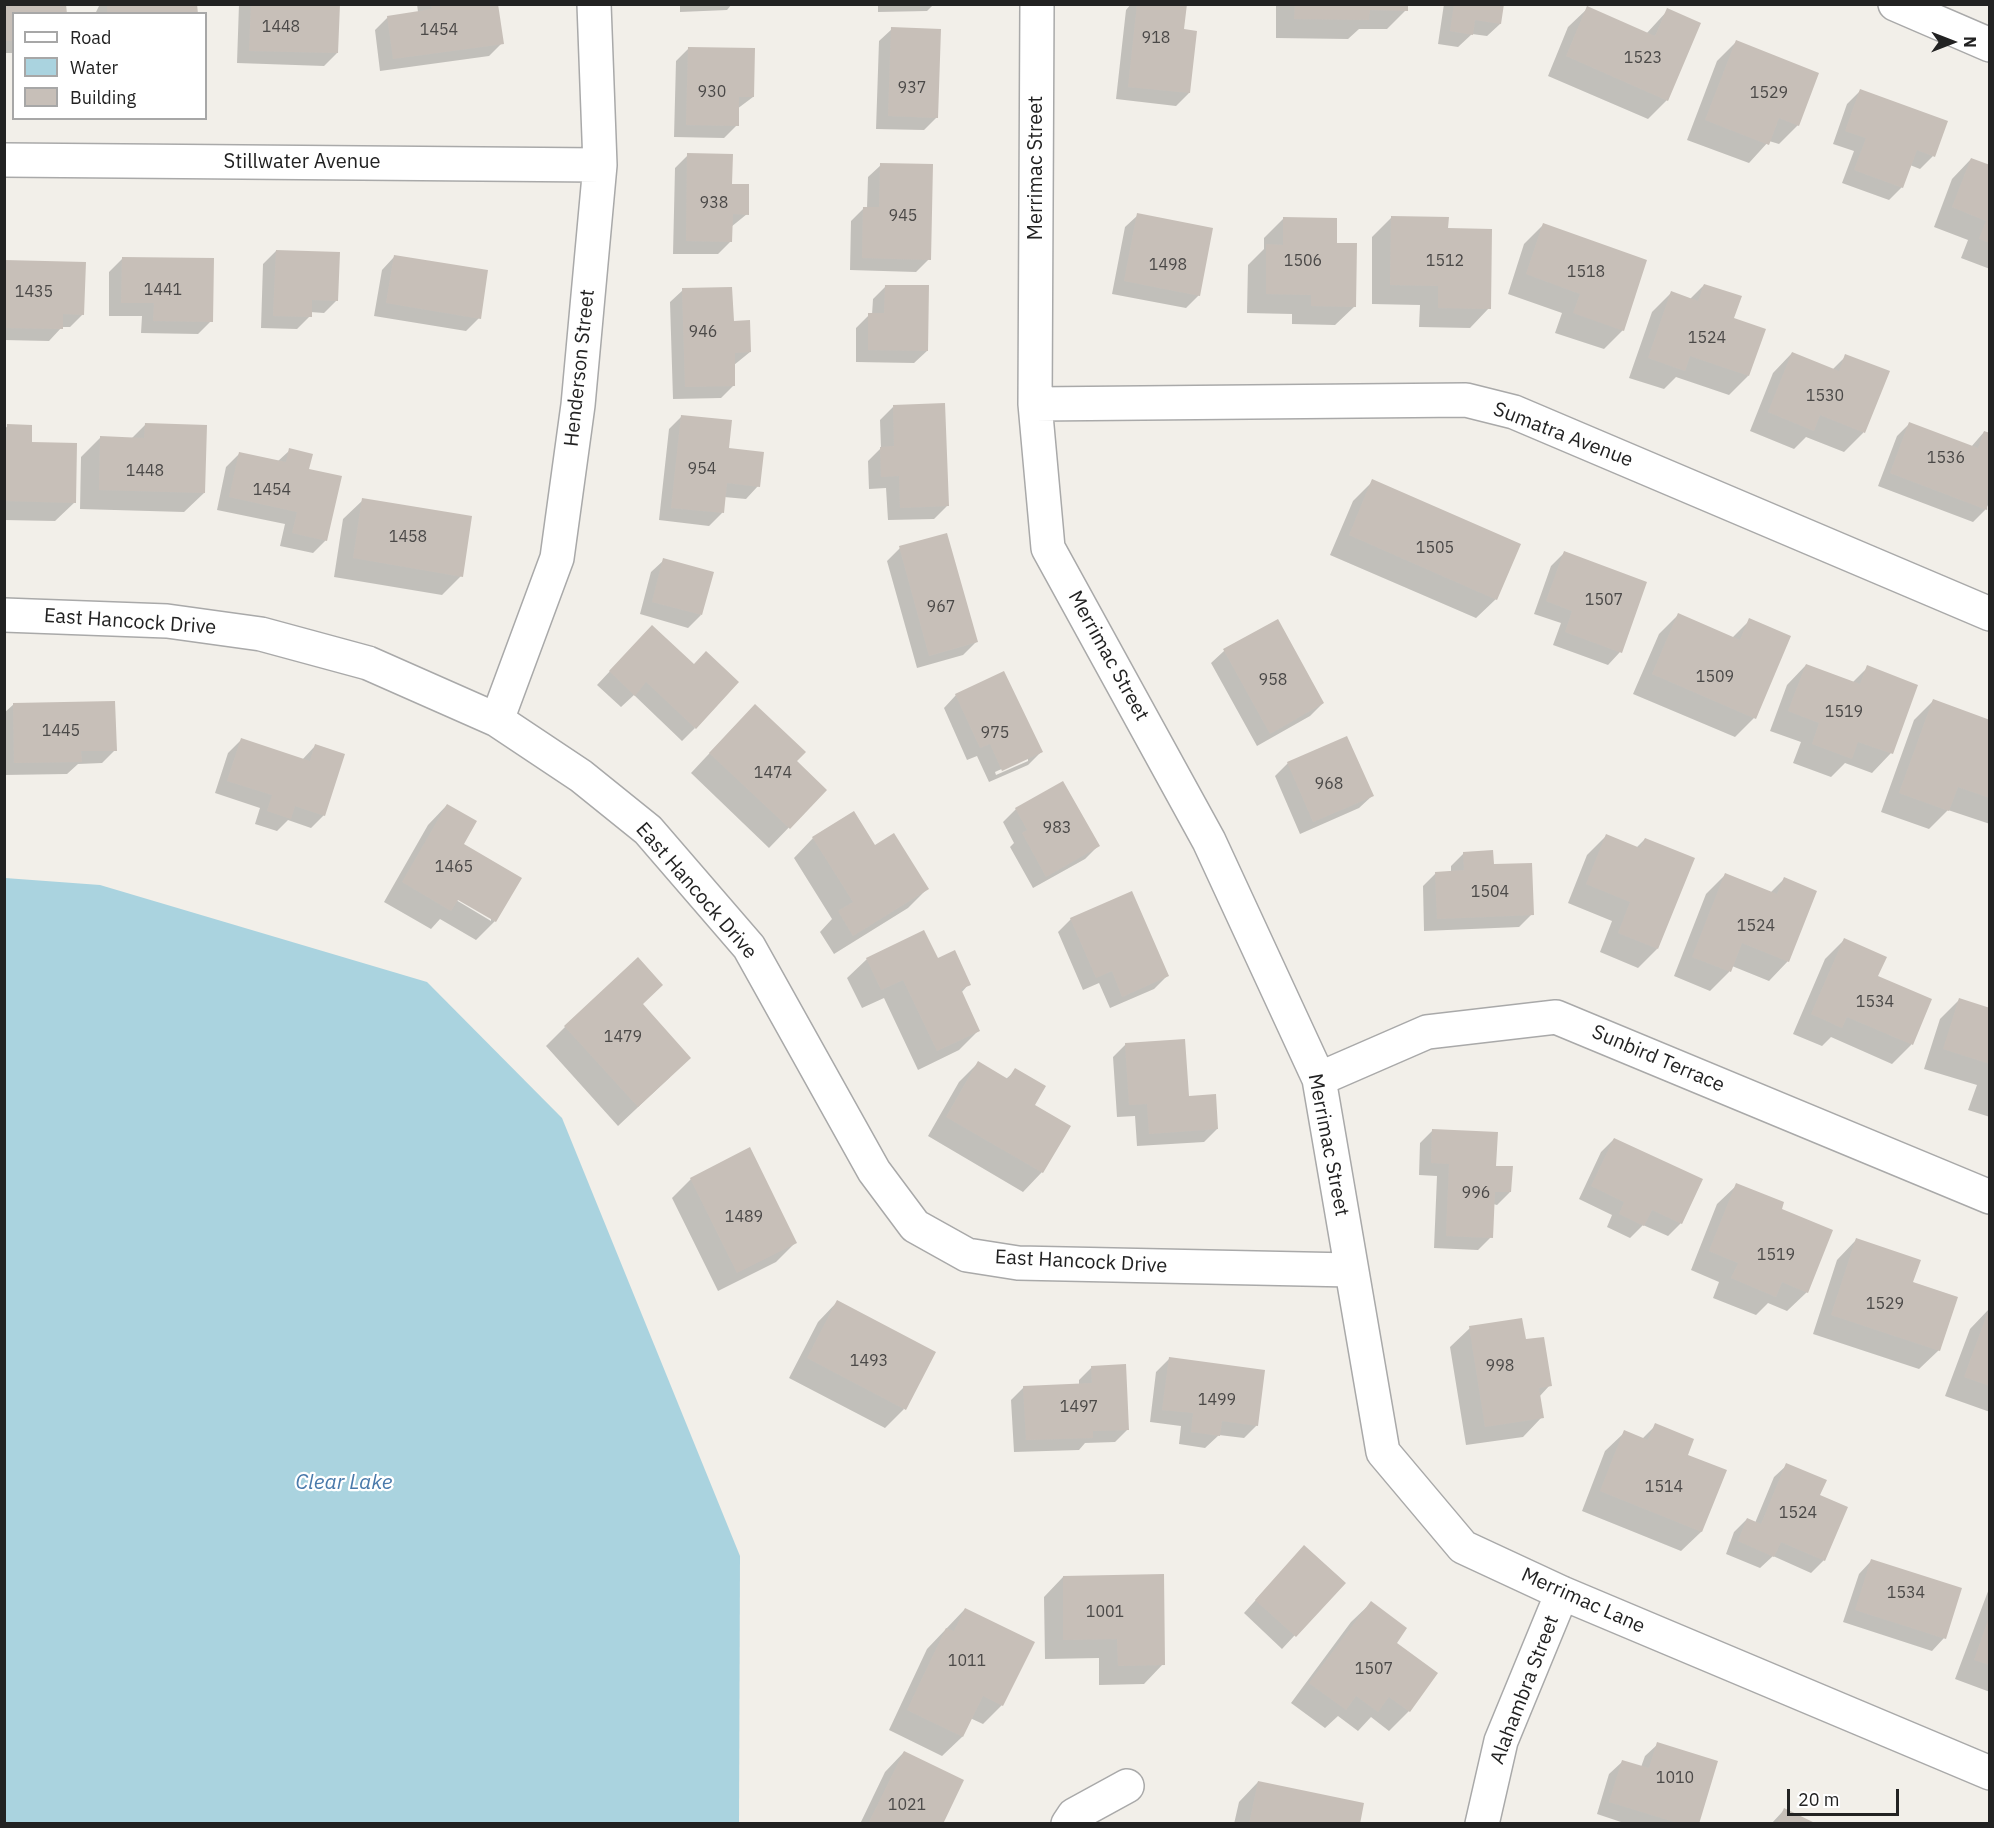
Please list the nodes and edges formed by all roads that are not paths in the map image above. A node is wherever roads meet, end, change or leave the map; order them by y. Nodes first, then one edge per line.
1 (594, 4) edge
2 (1037, 4) edge
3 (1895, 4) edge
4 (1986, 33) edge
5 (4, 160) edge
6 (600, 165) junction
7 (1035, 404) junction
8 (1989, 614) edge
9 (4, 615) edge
10 (497, 720) junction
11 (1319, 1079) junction
12 (1989, 1197) edge
13 (1351, 1270) junction
14 (1562, 1593) junction
15 (1989, 1773) edge
16 (1127, 1786) dead end
17 (1068, 1824) edge
18 (1482, 1824) edge

1 - 6 street, Henderson Street
2 - 7 street, Merrimac Street
3 - 4 street
5 - 6 street, Stillwater Avenue
6 - 10 street, Henderson Street
7 - 8 street, Sumatra Avenue
7 - 11 street, Merrimac Street
9 - 10 street, East Hancock Drive
10 - 13 street, East Hancock Drive
11 - 12 street, Sunbird Terrace
11 - 13 street, Merrimac Street
13 - 14 street, Merrimac Lane
14 - 15 street, Merrimac Lane
14 - 18 street, Alahambra Street
16 - 17 street

